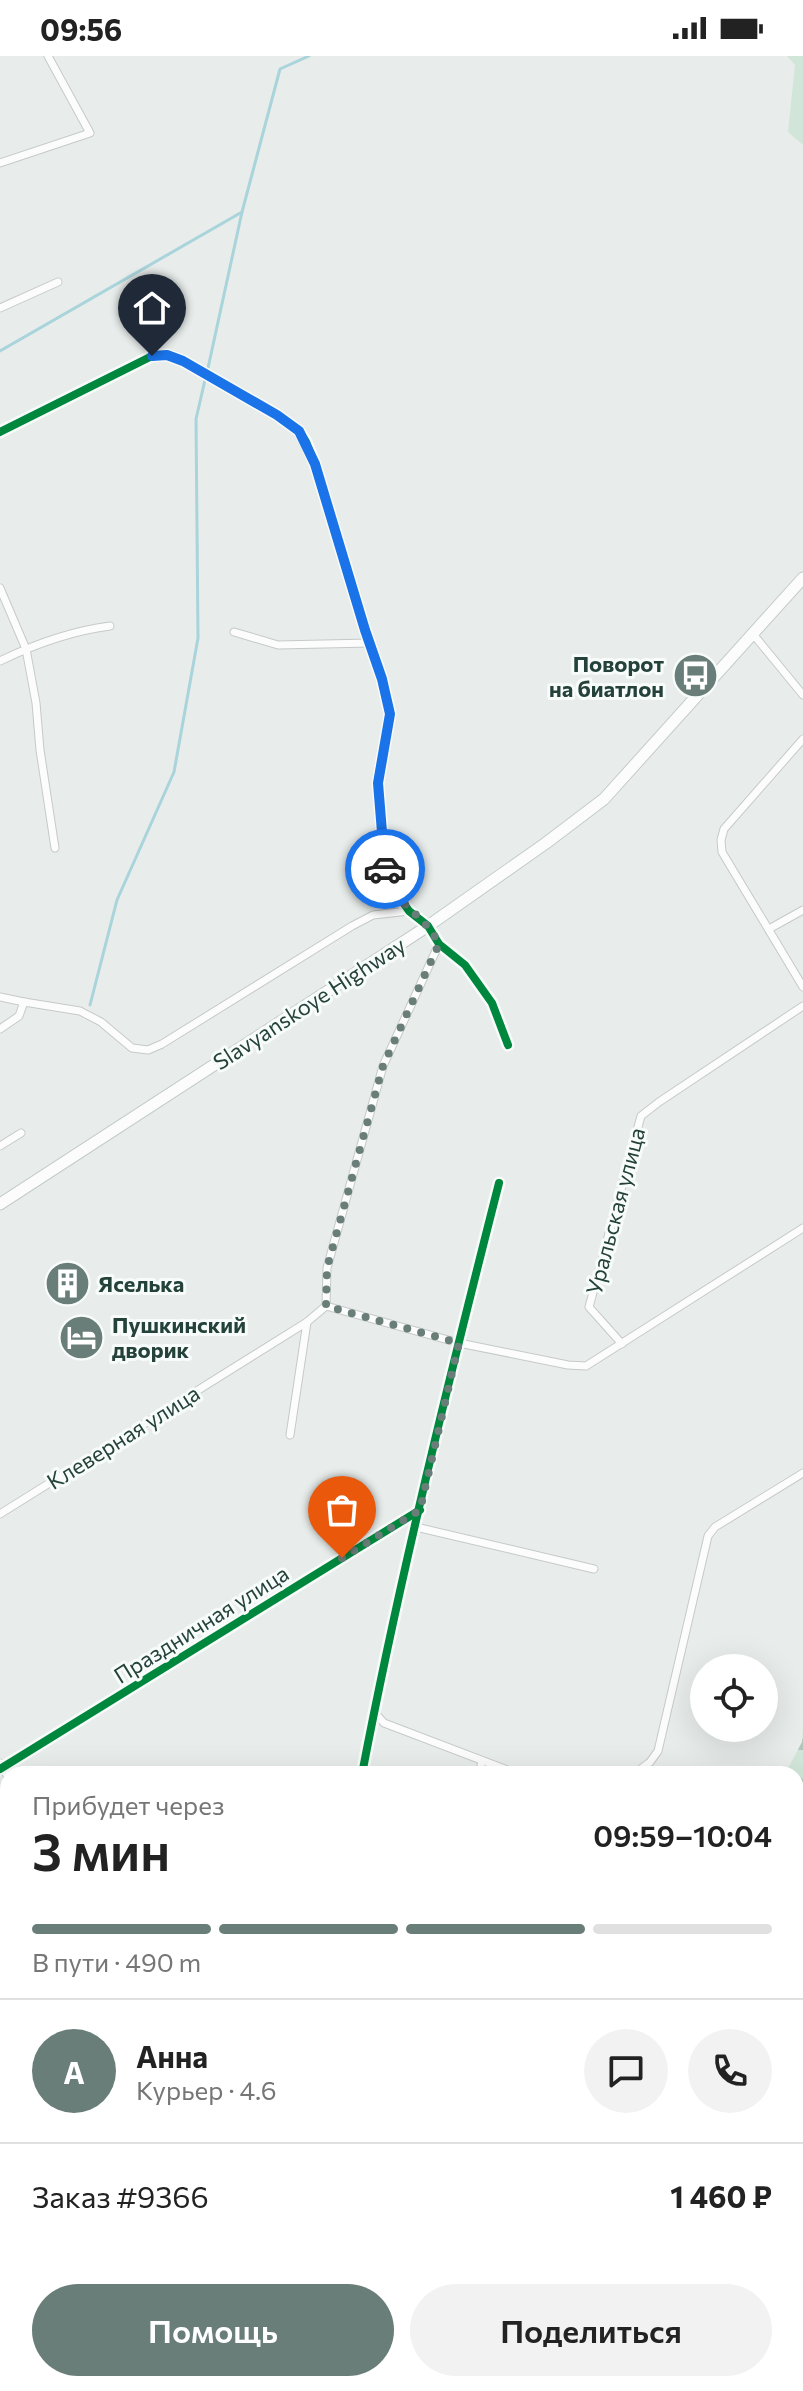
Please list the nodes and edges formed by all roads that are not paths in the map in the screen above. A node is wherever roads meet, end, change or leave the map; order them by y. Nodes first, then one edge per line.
1 (48, 56) edge
2 (0, 163) edge
3 (58, 282) dead end
4 (0, 308) edge
5 (0, 432) edge
6 (803, 578) edge
7 (0, 588) edge
8 (110, 626) dead end
9 (234, 632) dead end
10 (753, 634) junction
11 (370, 643) junction
12 (26, 649) junction
13 (0, 661) edge
14 (803, 695) edge
15 (803, 739) edge
16 (55, 848) dead end
17 (803, 910) edge
18 (409, 911) junction
19 (428, 926) junction
20 (769, 929) junction
21 (439, 944) junction
22 (803, 987) edge
23 (0, 997) edge
24 (24, 1002) junction
25 (803, 1006) edge
26 (0, 1029) edge
27 (508, 1045) dead end
28 (21, 1133) dead end
29 (0, 1146) edge
30 (499, 1183) dead end
31 (0, 1204) edge
32 (803, 1228) edge
33 (326, 1306) junction
34 (307, 1322) junction
35 (459, 1343) junction
36 (622, 1344) junction
37 (290, 1435) dead end
38 (803, 1473) edge
39 (420, 1510) junction
40 (0, 1514) edge
41 (416, 1527) junction
42 (594, 1569) dead end
43 (374, 1712) junction
44 (482, 1761) junction
45 (3, 1766) edge
46 (364, 1766) edge
47 (481, 1766) edge
48 (496, 1766) edge
49 (645, 1766) edge

1 - 2 street
3 - 4 street
5 - 11 street
6 - 10 main road, Slavyanskoye Highway
7 - 12 street
8 - 12 street
9 - 11 street
10 - 14 street
10 - 19 main road, Slavyanskoye Highway
11 - 18 street
12 - 13 street
12 - 16 street
15 - 20 street
17 - 20 street
18 - 19 street
18 - 24 street
19 - 21 street
19 - 31 main road, Slavyanskoye Highway
20 - 22 street
21 - 27 street
21 - 33 street
23 - 24 street
24 - 26 street
25 - 36 street, Уральская улица
28 - 29 street
30 - 35 street
32 - 36 street
33 - 34 street, Клеверная улица
33 - 35 street
34 - 37 street
34 - 40 street, Клеверная улица
35 - 36 street
35 - 39 street
38 - 49 street
39 - 41 street
39 - 45 street, Праздничная улица
41 - 42 street
41 - 43 street
43 - 44 street
43 - 46 street
44 - 47 street
44 - 48 street

